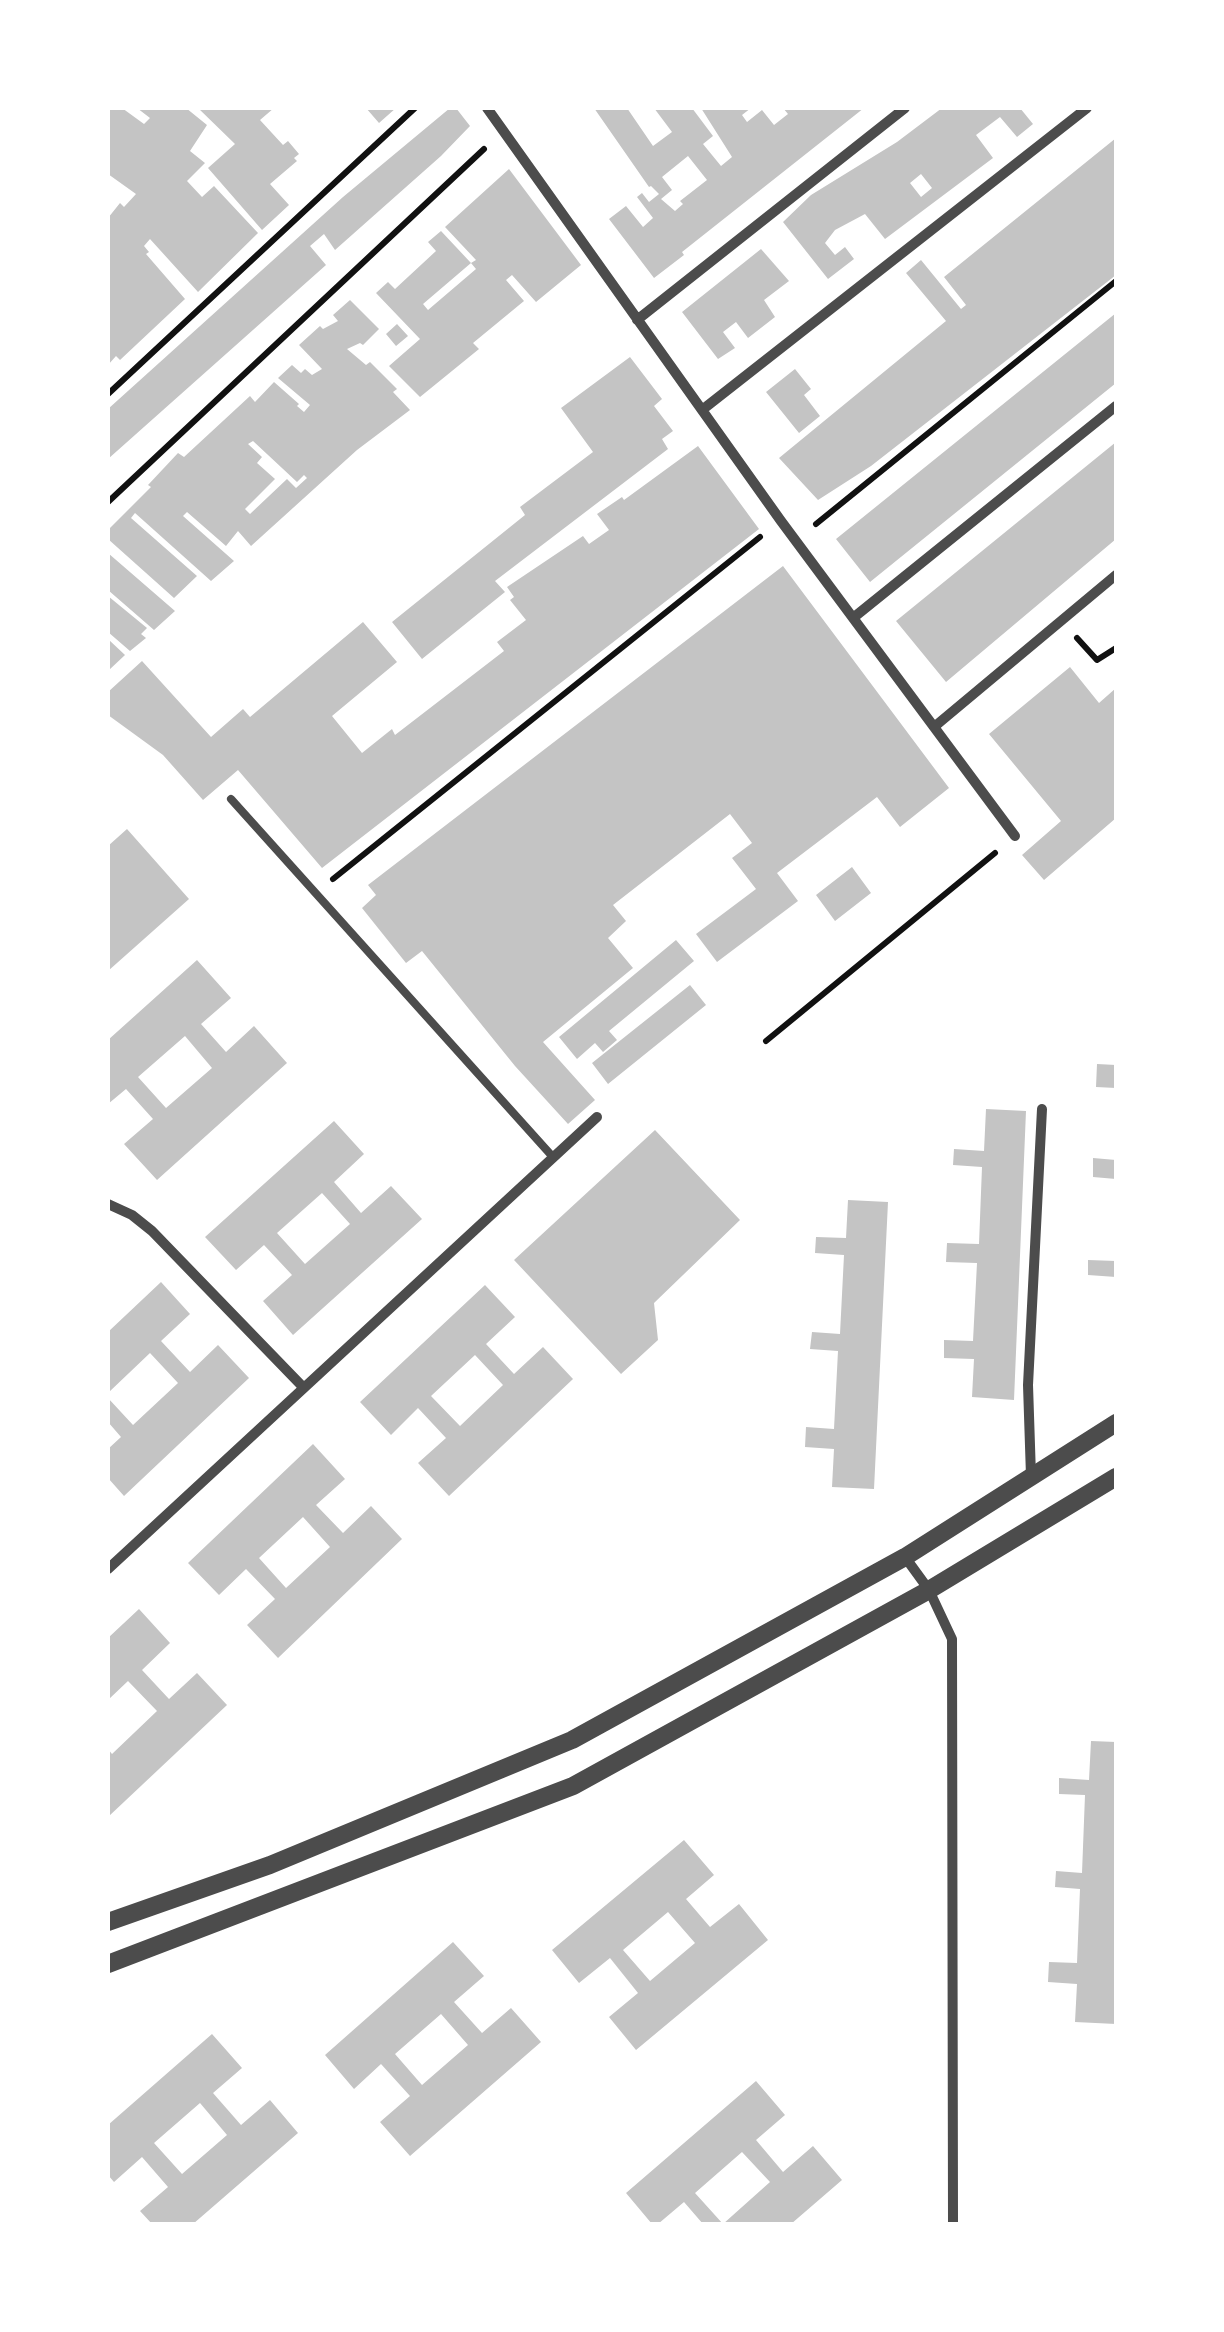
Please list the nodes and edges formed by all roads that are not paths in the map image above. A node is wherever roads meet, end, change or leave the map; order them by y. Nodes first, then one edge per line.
1 (487, 108) edge
2 (906, 108) edge
3 (1087, 108) edge
4 (638, 320) junction
5 (1116, 406) edge
6 (702, 410) junction
7 (1116, 576) edge
8 (853, 618) junction
9 (934, 727) junction
10 (230, 799) dead end
11 (1016, 836) road end
12 (1042, 1109) dead end
13 (597, 1116) dead end
14 (552, 1156) junction
15 (108, 1204) edge
16 (302, 1386) junction
17 (1116, 1423) edge
18 (1031, 1476) junction
19 (1116, 1477) edge
20 (906, 1557) junction
21 (108, 1569) edge
22 (929, 1590) junction
23 (108, 1922) edge
24 (108, 1964) edge
25 (953, 2224) edge

1 - 4 street
2 - 4 street
3 - 6 street
4 - 6 street
5 - 8 street
6 - 8 street
7 - 9 street
8 - 9 street
9 - 11 street
10 - 14 lane
12 - 18 street
13 - 14 street
14 - 16 street
15 - 16 street
16 - 21 street
17 - 18 street
18 - 20 street
19 - 22 street
20 - 22 street
20 - 23 street
22 - 24 street
22 - 25 street

